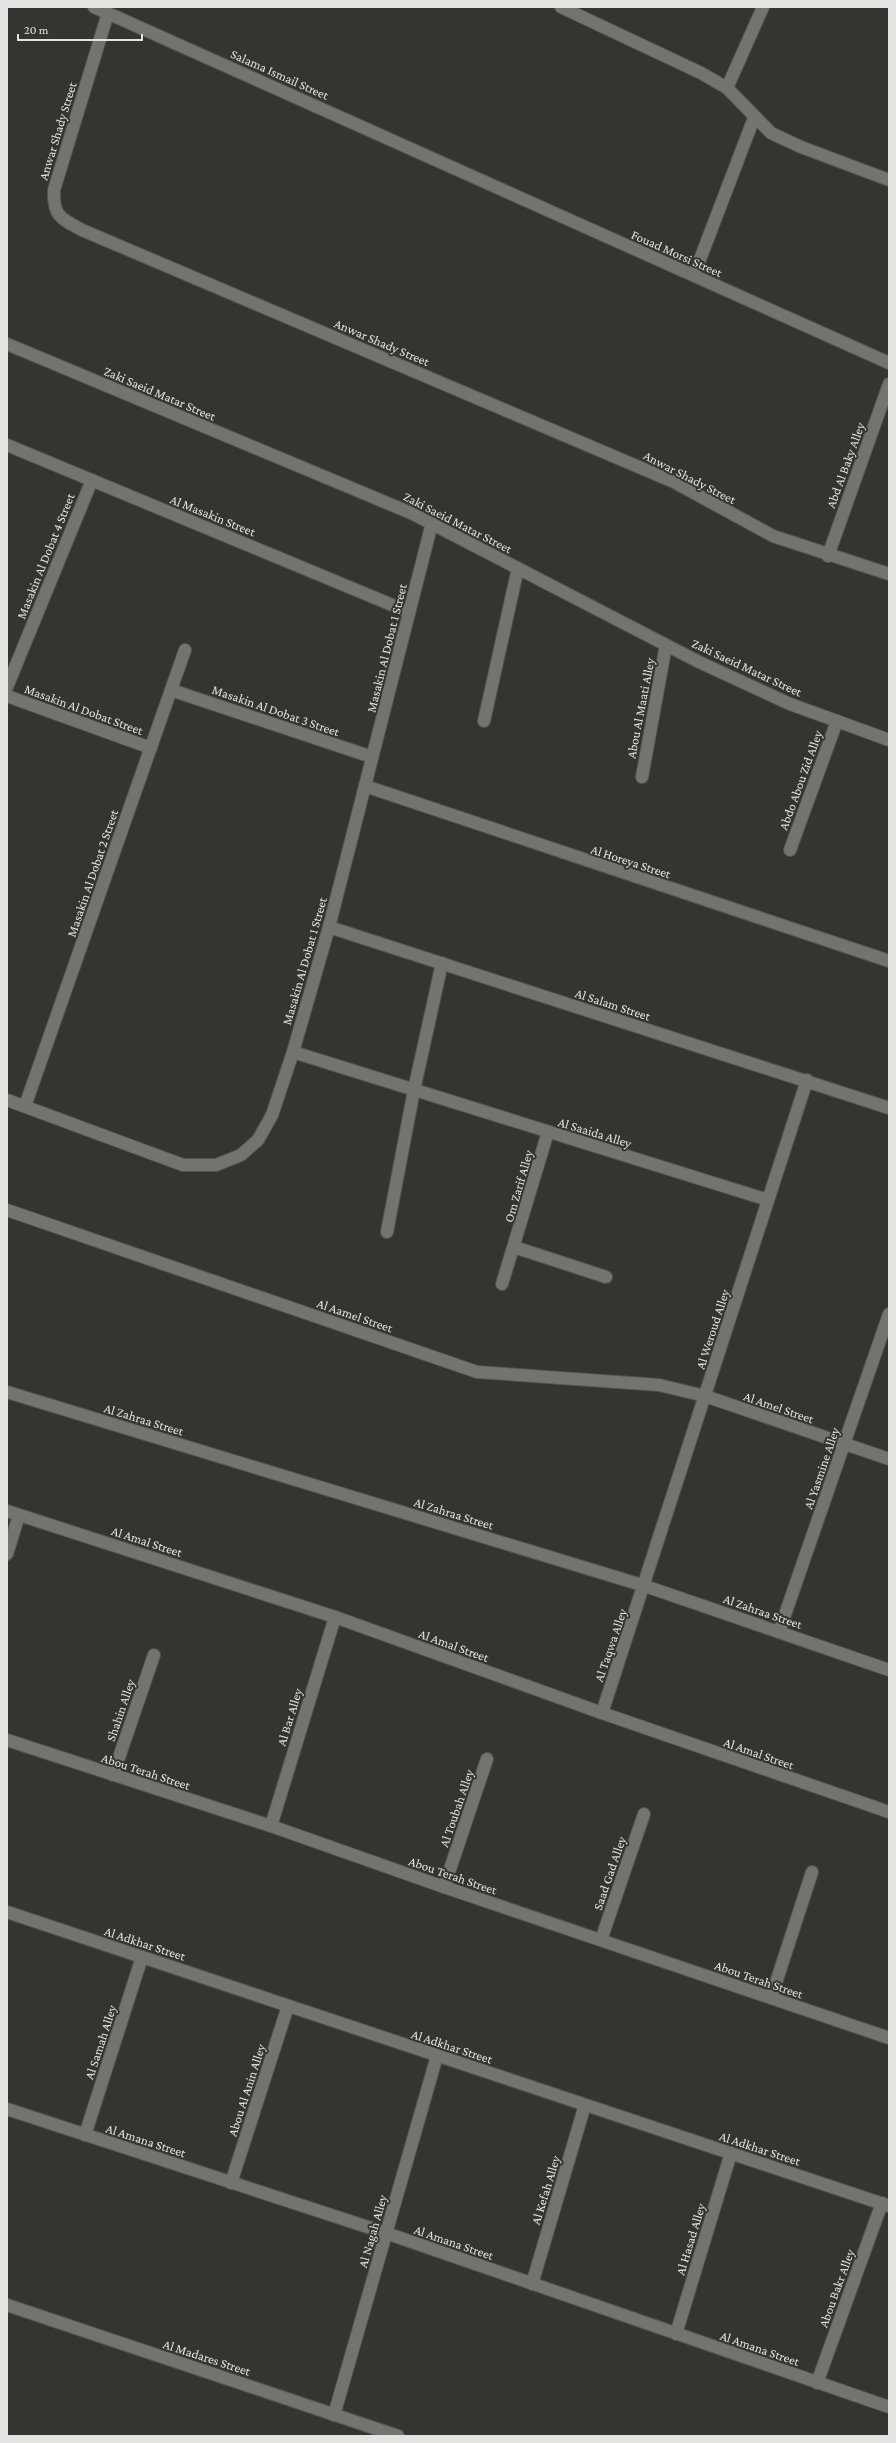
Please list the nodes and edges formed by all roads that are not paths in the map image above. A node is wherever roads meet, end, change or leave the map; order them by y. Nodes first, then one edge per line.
1 (94, 7) edge
2 (561, 7) edge
3 (763, 7) edge
4 (108, 13) junction
5 (727, 88) junction
6 (754, 118) junction
7 (454, 167) joint
8 (889, 180) edge
9 (694, 275) junction
10 (7, 344) edge
11 (889, 363) edge
12 (889, 384) edge
13 (7, 445) edge
14 (92, 480) junction
15 (432, 523) junction
16 (828, 556) junction
17 (518, 568) junction
18 (889, 574) edge
19 (409, 612) junction
20 (666, 645) junction
21 (185, 650) dead end
22 (7, 687) edge
23 (172, 690) junction
24 (7, 696) edge
25 (484, 721) dead end
26 (837, 721) junction
27 (889, 740) edge
28 (151, 748) junction
29 (372, 757) junction
30 (642, 777) dead end
31 (365, 786) junction
32 (790, 850) dead end
33 (329, 927) junction
34 (889, 961) edge
35 (442, 963) junction
36 (293, 1052) junction
37 (807, 1080) junction
38 (414, 1090) junction
39 (7, 1100) edge
40 (25, 1106) junction
41 (889, 1108) edge
42 (548, 1132) junction
43 (768, 1200) junction
44 (7, 1210) edge
45 (387, 1232) dead end
46 (514, 1247) junction
47 (606, 1277) dead end
48 (502, 1284) dead end
49 (889, 1314) edge
50 (7, 1392) edge
51 (705, 1396) junction
52 (844, 1444) junction
53 (889, 1459) edge
54 (13, 1513) edge
55 (7, 1554) edge
56 (645, 1586) junction
57 (335, 1617) junction
58 (779, 1632) junction
59 (154, 1655) dead end
60 (889, 1670) edge
61 (602, 1713) junction
62 (7, 1740) edge
63 (487, 1759) dead end
64 (113, 1775) junction
65 (889, 1812) edge
66 (644, 1814) dead end
67 (271, 1826) junction
68 (812, 1872) dead end
69 (444, 1888) junction
70 (7, 1912) edge
71 (601, 1940) junction
72 (142, 1957) junction
73 (771, 1998) junction
74 (288, 2006) junction
75 (889, 2038) edge
76 (437, 2056) junction
77 (586, 2105) junction
78 (7, 2109) edge
79 (85, 2135) junction
80 (731, 2153) junction
81 (231, 2183) junction
82 (885, 2204) edge
83 (386, 2233) junction
84 (532, 2284) junction
85 (7, 2305) edge
86 (676, 2334) junction
87 (818, 2382) junction
88 (889, 2407) edge
89 (334, 2414) junction
90 (398, 2436) edge

1 - 4 street, Salama Ismail Street
2 - 5 street
3 - 5 street
4 - 7 street, Salama Ismail Street
4 - 16 street, Anwar Shady Street
5 - 6 street
6 - 8 street
6 - 9 street
7 - 9 street, Fouad Morsi Street
9 - 11 street, Fouad Morsi Street
10 - 15 street, Zaki Saeid Matar Street
12 - 16 street, Abd Al Baky Alley
13 - 14 street, Al Masakin Street
14 - 19 street, Al Masakin Street
14 - 22 street, Masakin Al Dobat 4 Street
15 - 17 street, Zaki Saeid Matar Street
15 - 19 street, Masakin Al Dobat 1 Street
16 - 18 street, Anwar Shady Street
17 - 20 street, Zaki Saeid Matar Street
17 - 25 street
19 - 29 street, Masakin Al Dobat 1 Street
20 - 26 street, Zaki Saeid Matar Street
20 - 30 street, Abou Al Maati Alley
21 - 23 street, Masakin Al Dobat 2 Street
23 - 28 street, Masakin Al Dobat 2 Street
23 - 29 street, Masakin Al Dobat 3 Street
24 - 28 street, Masakin Al Dobat Street
26 - 27 street, Zaki Saeid Matar Street
26 - 32 street, Abdo Abou Zid Alley
28 - 40 street, Masakin Al Dobat 2 Street
29 - 31 street, Masakin Al Dobat 1 Street
31 - 33 street, Masakin Al Dobat 1 Street
31 - 34 street, Al Horeya Street
33 - 35 street, Al Salam Street
33 - 36 street, Masakin Al Dobat 1 Street
35 - 37 street, Al Salam Street
35 - 38 street
36 - 38 street, Al Saaida Alley
36 - 40 street, Masakin Al Dobat 1 Street
37 - 41 street, Al Salam Street
37 - 43 street, Al Weroud Alley
38 - 42 street, Al Saaida Alley
38 - 45 street
39 - 40 street, Masakin Al Dobat 1 Street
42 - 43 street, Al Saaida Alley
42 - 46 street, Om Zarif Alley
43 - 51 street, Al Weroud Alley
44 - 51 street, Al Aamel Street
46 - 47 street
46 - 48 street, Om Zarif Alley
49 - 52 street, Al Yasmine Alley
50 - 56 street, Al Zahraa Street
51 - 52 street, Al Amel Street
51 - 56 street, Al Weroud Alley
52 - 53 street, Al Amel Street
52 - 58 street, Al Yasmine Alley
54 - 55 street
54 - 57 street, Al Amal Street
56 - 58 street, Al Zahraa Street
56 - 61 street, Al Taqwa Alley
57 - 61 street, Al Amal Street
57 - 67 street, Al Bar Alley
58 - 60 street, Al Zahraa Street
59 - 64 street, Shahin Alley
61 - 65 street, Al Amal Street
62 - 64 street, Abou Terah Street
63 - 69 street, Al Toubah Alley
64 - 67 street, Abou Terah Street
66 - 71 street, Saad Gad Alley
67 - 69 street, Abou Terah Street
68 - 73 street
69 - 71 street, Abou Terah Street
70 - 72 street, Al Adkhar Street
71 - 73 street, Abou Terah Street
72 - 74 street, Al Adkhar Street
72 - 79 street, Al Samah Alley
73 - 75 street, Abou Terah Street
74 - 76 street, Al Adkhar Street
74 - 81 street, Abou Al Anin Alley
76 - 77 street, Al Adkhar Street
76 - 83 street, Al Nagah Alley
77 - 80 street, Al Adkhar Street
77 - 84 street, Al Kefah Alley
78 - 79 street, Al Amana Street
79 - 81 street, Al Amana Street
80 - 82 street, Al Adkhar Street
80 - 86 street, Al Hasad Alley
81 - 83 street, Al Amana Street
82 - 87 street, Abou Bakr Alley
83 - 84 street, Al Amana Street
83 - 89 street, Al Nagah Alley
84 - 86 street, Al Amana Street
85 - 89 street, Al Madares Street
86 - 87 street, Al Amana Street
87 - 88 street, Al Amana Street
89 - 90 street, Al Madares Street

